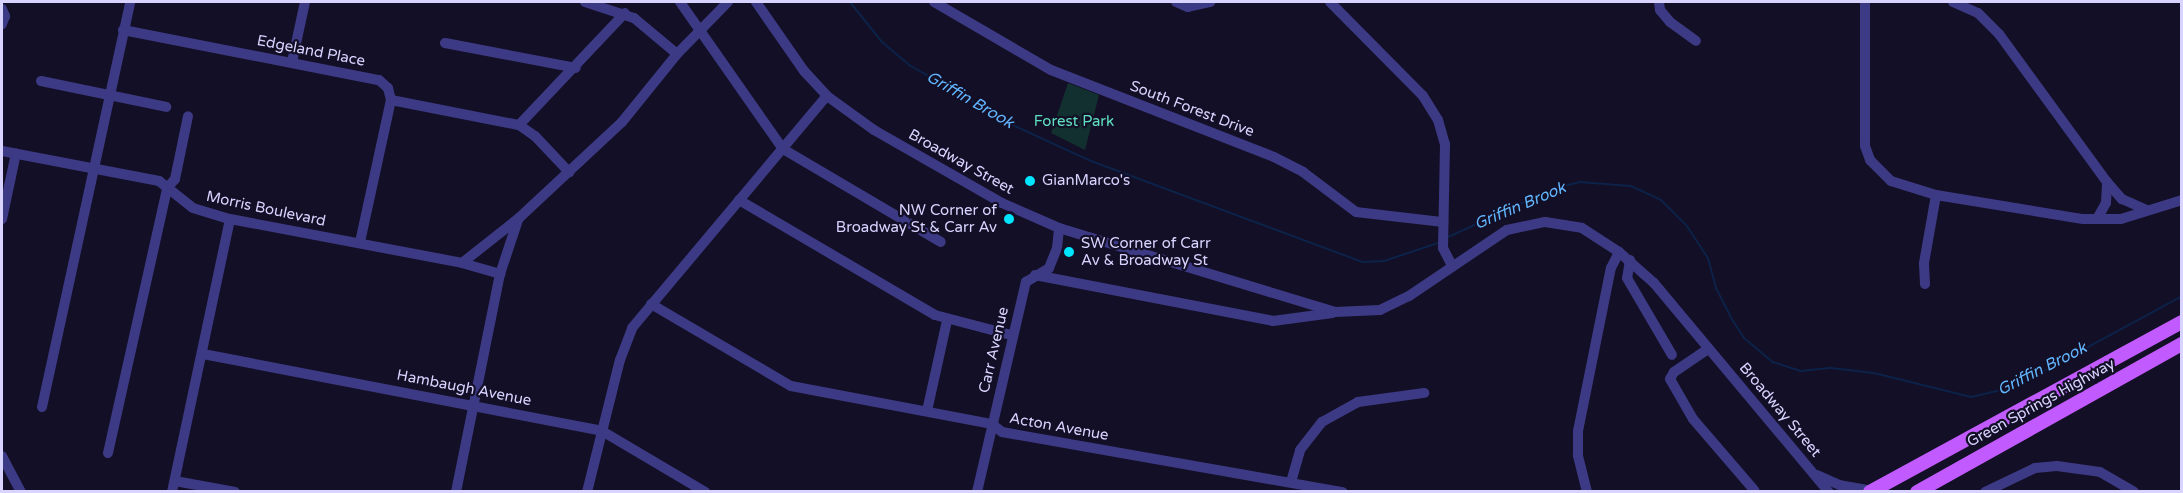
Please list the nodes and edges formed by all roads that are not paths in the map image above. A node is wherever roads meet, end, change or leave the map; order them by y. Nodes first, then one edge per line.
1 (130, 2) edge
2 (304, 2) edge
3 (585, 2) edge
4 (680, 2) edge
5 (728, 2) edge
6 (756, 2) edge
7 (934, 2) edge
8 (1176, 2) edge
9 (1210, 2) edge
10 (1330, 2) edge
11 (1659, 2) edge
12 (1865, 2) edge
13 (1953, 2) edge
14 (2, 9) edge
15 (625, 13) junction
16 (2, 24) edge
17 (123, 30) junction
18 (699, 31) junction
19 (1696, 41) dead end
20 (444, 43) dead end
21 (677, 54) junction
22 (292, 62) junction
23 (576, 68) junction
24 (40, 81) dead end
25 (110, 94) junction
26 (827, 96) junction
27 (391, 100) junction
28 (166, 107) dead end
29 (188, 116) dead end
30 (519, 125) junction
31 (783, 149) junction
32 (2, 151) edge
33 (16, 153) junction
34 (94, 167) junction
35 (568, 172) junction
36 (2107, 182) junction
37 (166, 188) junction
38 (1936, 195) junction
39 (739, 200) junction
40 (2181, 200) edge
41 (2147, 210) junction
42 (519, 218) junction
43 (2, 219) edge
44 (230, 219) junction
45 (2097, 219) junction
46 (1443, 227) junction
47 (1059, 228) junction
48 (360, 242) junction
49 (940, 242) dead end
50 (1619, 252) junction
51 (1630, 261) junction
52 (462, 263) junction
53 (1452, 266) junction
54 (500, 274) junction
55 (1035, 275) junction
56 (1925, 284) dead end
57 (651, 304) junction
58 (1335, 312) junction
59 (947, 321) junction
60 (2181, 322) edge
61 (1011, 335) junction
62 (2181, 344) edge
63 (1708, 349) junction
64 (203, 354) junction
65 (1672, 355) dead end
66 (1424, 393) dead end
67 (475, 404) junction
68 (42, 407) dead end
69 (927, 411) junction
70 (992, 424) junction
71 (602, 432) junction
72 (108, 453) dead end
73 (2, 456) edge
74 (1815, 474) junction
75 (1291, 482) junction
76 (174, 487) edge
77 (1754, 490) dead end
78 (1871, 491) edge
79 (21, 492) edge
80 (235, 492) edge
81 (456, 492) edge
82 (587, 492) edge
83 (705, 492) edge
84 (977, 492) edge
85 (1343, 492) edge
86 (1587, 492) edge
87 (1828, 492) edge
88 (1917, 492) edge
89 (1985, 492) edge
90 (2134, 492) edge

1 - 17 street
2 - 22 street
3 - 15 street
4 - 18 street
5 - 18 street
6 - 26 street, Broadway Street
7 - 46 street, South Forest Drive
8 - 9 street
10 - 46 street
11 - 19 street
12 - 38 street
13 - 36 street
14 - 16 street
15 - 21 street
15 - 23 street
17 - 22 street, Edgeland Place
17 - 25 street
18 - 21 street
18 - 31 street
20 - 23 street
21 - 35 street
22 - 27 street, Edgeland Place
23 - 30 street
24 - 25 street
25 - 28 street
25 - 34 street
26 - 31 street
26 - 47 street, Broadway Street
27 - 30 street
27 - 48 street
29 - 37 street
30 - 35 street
31 - 39 street
31 - 49 street
32 - 33 street, Morris Boulevard
33 - 34 street, Morris Boulevard
33 - 43 street
34 - 37 street, Morris Boulevard
34 - 68 street
35 - 42 street
36 - 41 street
36 - 45 street
37 - 44 street, Morris Boulevard
37 - 72 street
38 - 45 street
38 - 56 street
39 - 57 street
39 - 59 street
40 - 41 street
41 - 45 street
42 - 52 street
42 - 54 street
44 - 48 street, Morris Boulevard
44 - 64 street
46 - 53 street
47 - 55 street, Carr Avenue
47 - 58 street, Broadway Street
48 - 52 street, Morris Boulevard
50 - 51 street, Broadway Street
50 - 53 street, Broadway Street
50 - 86 street
51 - 63 street, Broadway Street
51 - 65 street
52 - 54 street, Morris Boulevard
53 - 58 street, Broadway Street
54 - 67 street
55 - 58 street
55 - 61 street, Carr Avenue
57 - 69 street, Acton Avenue
57 - 71 street
59 - 61 street
59 - 69 street
60 - 78 main road, Green Springs Highway
61 - 70 street, Carr Avenue
62 - 88 main road, Green Springs Highway
63 - 74 street, Broadway Street
63 - 77 street
64 - 67 street, Hambaugh Avenue
64 - 76 street
66 - 75 street
67 - 71 street, Hambaugh Avenue
67 - 81 street
69 - 70 street, Acton Avenue
70 - 75 street, Acton Avenue
70 - 84 street, Carr Avenue
71 - 82 street
71 - 83 street, Hambaugh Avenue
73 - 79 street
74 - 78 street
74 - 87 street, Broadway Street
75 - 85 street, Acton Avenue
76 - 80 street
89 - 90 street

